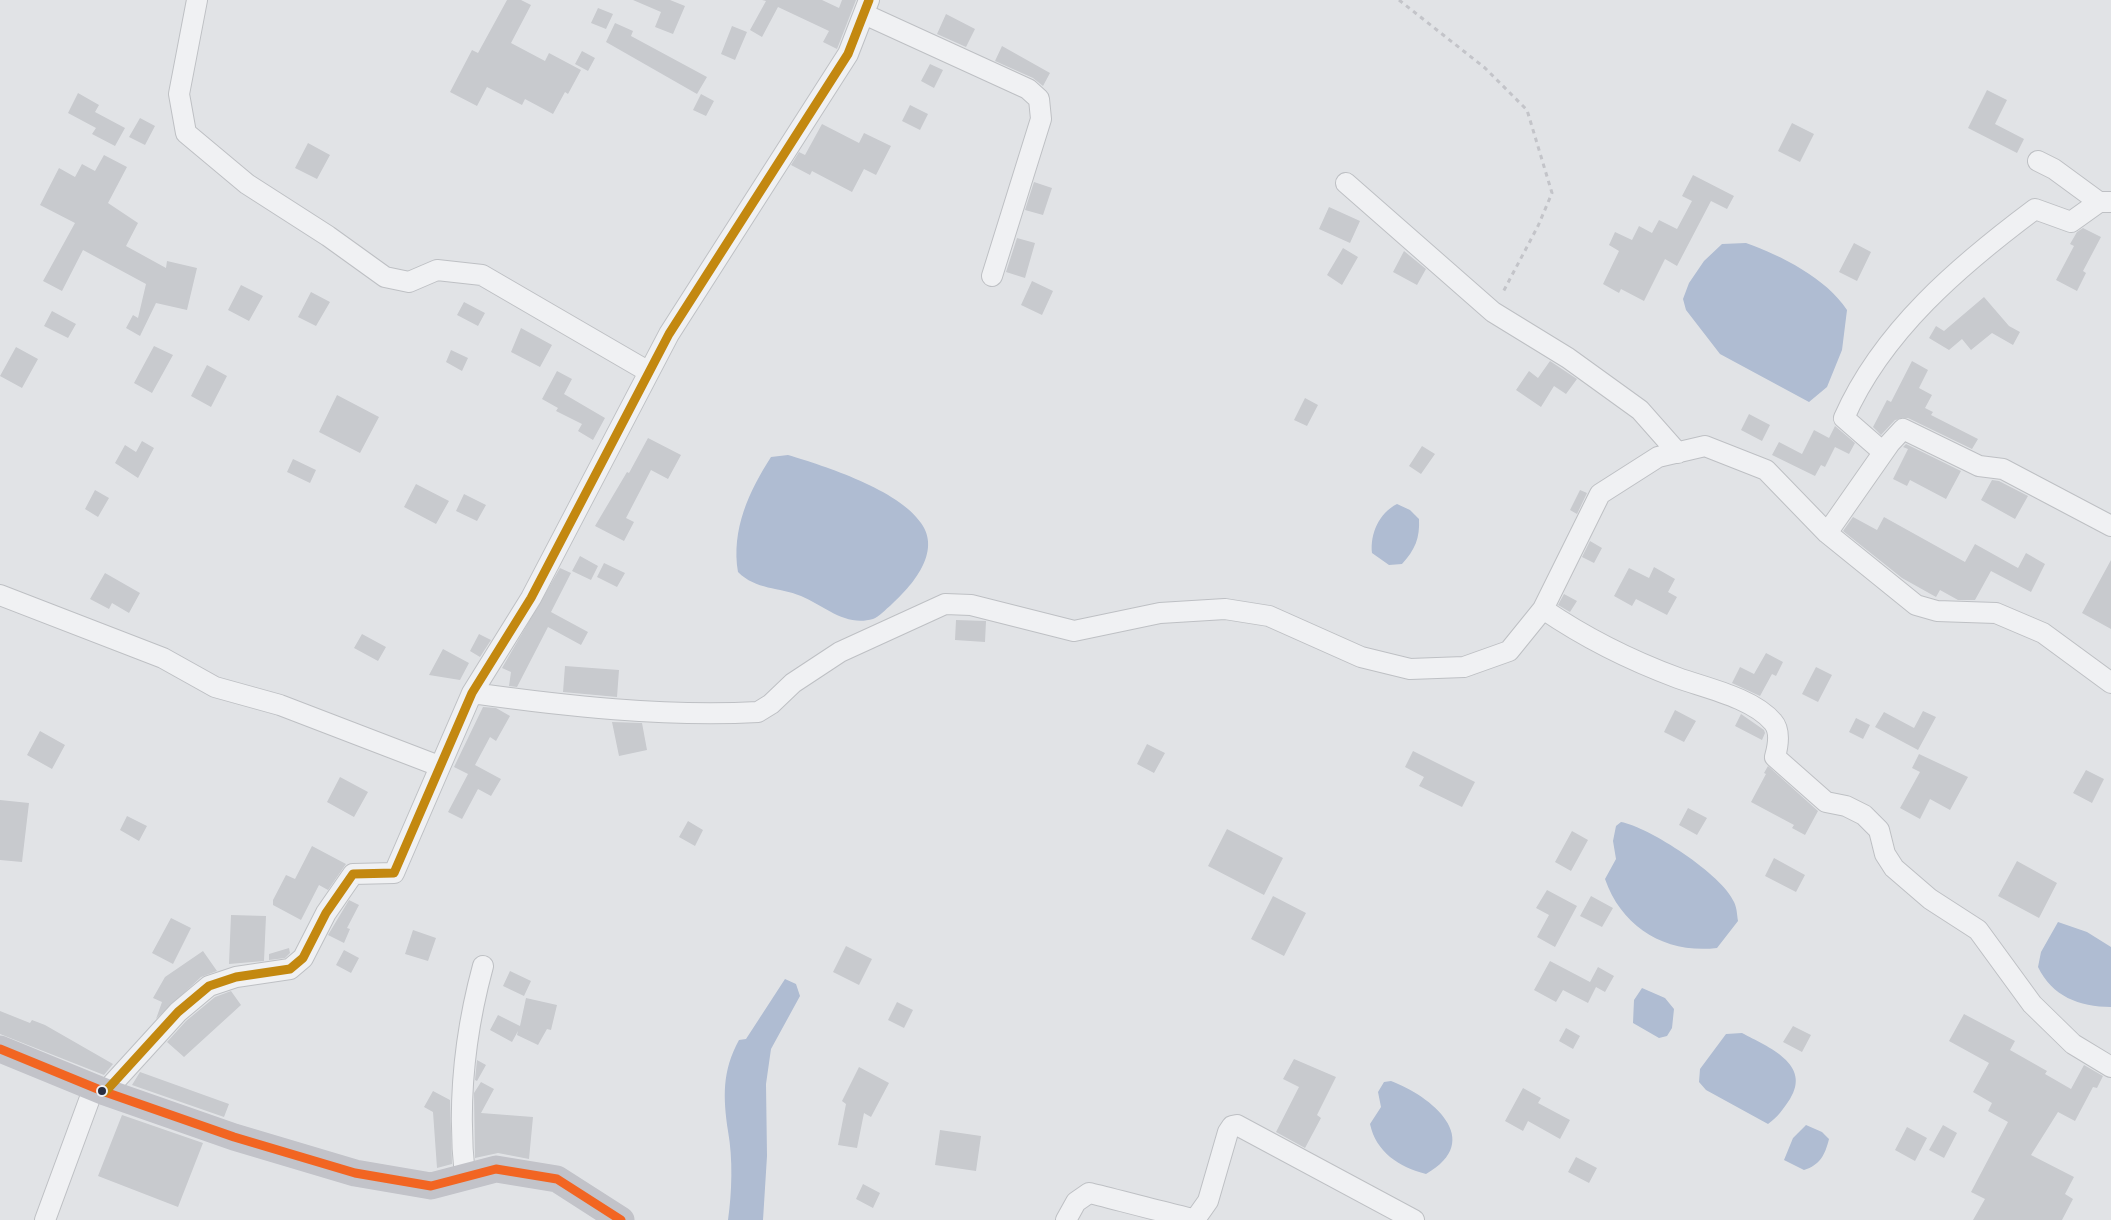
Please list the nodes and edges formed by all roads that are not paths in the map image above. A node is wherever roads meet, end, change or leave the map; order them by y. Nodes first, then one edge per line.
1 (197, 0) edge
2 (867, 7) edge
3 (2038, 161) dead end
4 (1346, 183) dead end
5 (2105, 202) edge
6 (992, 276) dead end
7 (649, 372) junction
8 (1883, 452) junction
9 (1678, 453) junction
10 (2111, 526) edge
11 (1827, 533) junction
12 (0, 595) edge
13 (1543, 609) junction
14 (2111, 684) edge
15 (472, 693) junction
16 (439, 766) junction
17 (483, 966) dead end
18 (0, 1049) edge
19 (2111, 1067) edge
20 (100, 1089) junction
21 (465, 1177) junction
22 (45, 1220) edge
23 (621, 1220) edge
24 (1066, 1220) edge
25 (1414, 1220) edge

1 - 7 street
2 - 6 street
2 - 7 street
3 - 5 street
4 - 9 street
5 - 8 street
7 - 15 street
8 - 10 street
8 - 11 street
9 - 11 street
9 - 13 street
11 - 14 street
12 - 16 street
13 - 15 street
13 - 19 street
15 - 16 street
16 - 20 street
17 - 21 street
18 - 20 main road
20 - 21 main road
20 - 22 street
21 - 23 main road
24 - 25 street

